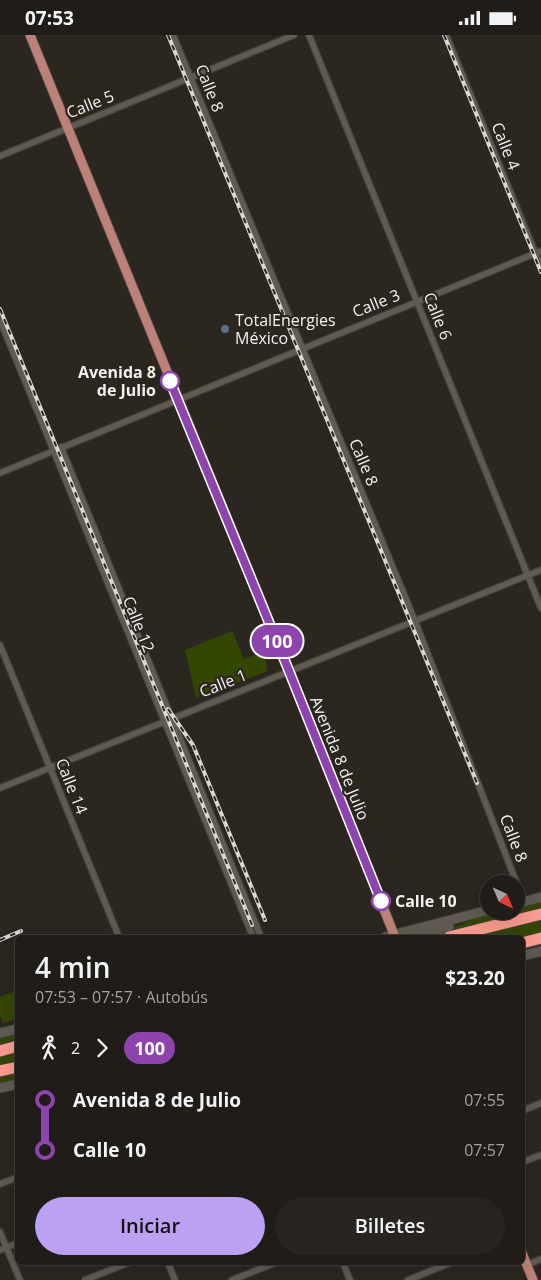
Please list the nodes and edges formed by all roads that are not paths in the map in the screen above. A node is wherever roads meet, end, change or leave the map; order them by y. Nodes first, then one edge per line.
1 (30, 35) edge
2 (173, 35) edge
3 (294, 35) edge
4 (309, 35) edge
5 (446, 35) edge
6 (190, 77) junction
7 (68, 128) junction
8 (0, 156) edge
9 (538, 252) edge
10 (541, 267) edge
11 (417, 302) junction
12 (0, 320) edge
13 (302, 349) junction
14 (177, 399) junction
15 (61, 447) junction
16 (53, 451) junction
17 (0, 473) edge
18 (541, 570) edge
19 (528, 576) junction
20 (541, 608) edge
21 (415, 621) junction
22 (0, 645) edge
23 (289, 671) junction
24 (172, 718) junction
25 (164, 722) junction
26 (50, 767) junction
27 (0, 788) edge
28 (510, 875) edge
29 (541, 897) edge
30 (525, 902) edge
31 (480, 913) edge
32 (480, 914) edge
33 (541, 914) edge
34 (117, 935) edge
35 (252, 935) edge
36 (260, 935) edge
37 (390, 935) edge
38 (399, 935) edge
39 (423, 935) edge
40 (457, 935) edge
41 (541, 938) edge
42 (525, 942) edge
43 (541, 951) edge
44 (525, 955) edge
45 (15, 1030) edge
46 (0, 1033) edge
47 (15, 1047) edge
48 (0, 1051) edge
49 (15, 1068) edge
50 (0, 1071) edge
51 (15, 1085) edge
52 (0, 1088) edge
53 (541, 1103) edge
54 (525, 1110) edge
55 (541, 1155) edge
56 (525, 1161) edge
57 (15, 1178) edge
58 (0, 1184) edge
59 (0, 1232) edge
60 (15, 1244) edge
61 (3, 1249) edge
62 (541, 1259) edge
63 (525, 1260) edge
64 (123, 1265) edge
65 (169, 1265) edge
66 (270, 1265) edge
67 (344, 1265) edge
68 (445, 1265) edge
69 (527, 1265) junction
70 (20, 1280) edge
71 (85, 1280) edge
72 (175, 1280) edge
73 (232, 1280) edge
74 (350, 1280) edge
75 (408, 1280) edge
76 (534, 1280) edge

1 - 7 main road, Avenida 8 de Julio
2 - 6 street, Calle 8
3 - 6 street, Calle 5
4 - 11 street, Calle 6
5 - 9 street, Calle 4
6 - 7 street, Calle 5
6 - 13 street, Calle 8
7 - 8 street, Calle 5
7 - 14 main road, Avenida 8 de Julio
9 - 10 street, Calle 4
9 - 11 street, Calle 3
11 - 13 street, Calle 3
11 - 19 street, Calle 6
12 - 16 street, Calle 12
13 - 14 street, Calle 3
13 - 21 street, Calle 8
14 - 15 street, Calle 3
14 - 23 main road, Avenida 8 de Julio
15 - 16 street, Calle 3
15 - 24 street, Calle 12
16 - 17 street, Calle 3
16 - 25 street, Calle 12
18 - 19 street, Calle 1
19 - 20 street, Calle 6
19 - 21 street, Calle 1
21 - 23 street, Calle 1
21 - 28 street, Calle 8
22 - 26 street, Calle 14
23 - 24 street, Calle 1
23 - 37 main road, Avenida 8 de Julio
24 - 25 street, Calle 1
24 - 36 street, Calle 12
25 - 26 street, Calle 1
25 - 35 street, Calle 12
26 - 27 street, Calle 1
26 - 34 street, Calle 14
29 - 30 main road
31 - 38 main road
32 - 39 main road
33 - 40 highway
41 - 42 highway
43 - 44 main road
45 - 46 main road
47 - 48 highway
49 - 50 highway
51 - 52 main road
53 - 54 street
55 - 56 street
57 - 58 street
59 - 61 street
60 - 61 street
61 - 70 street
62 - 69 street
63 - 69 main road
64 - 71 street
65 - 72 street
66 - 73 street
67 - 74 street
68 - 75 street
69 - 76 main road

